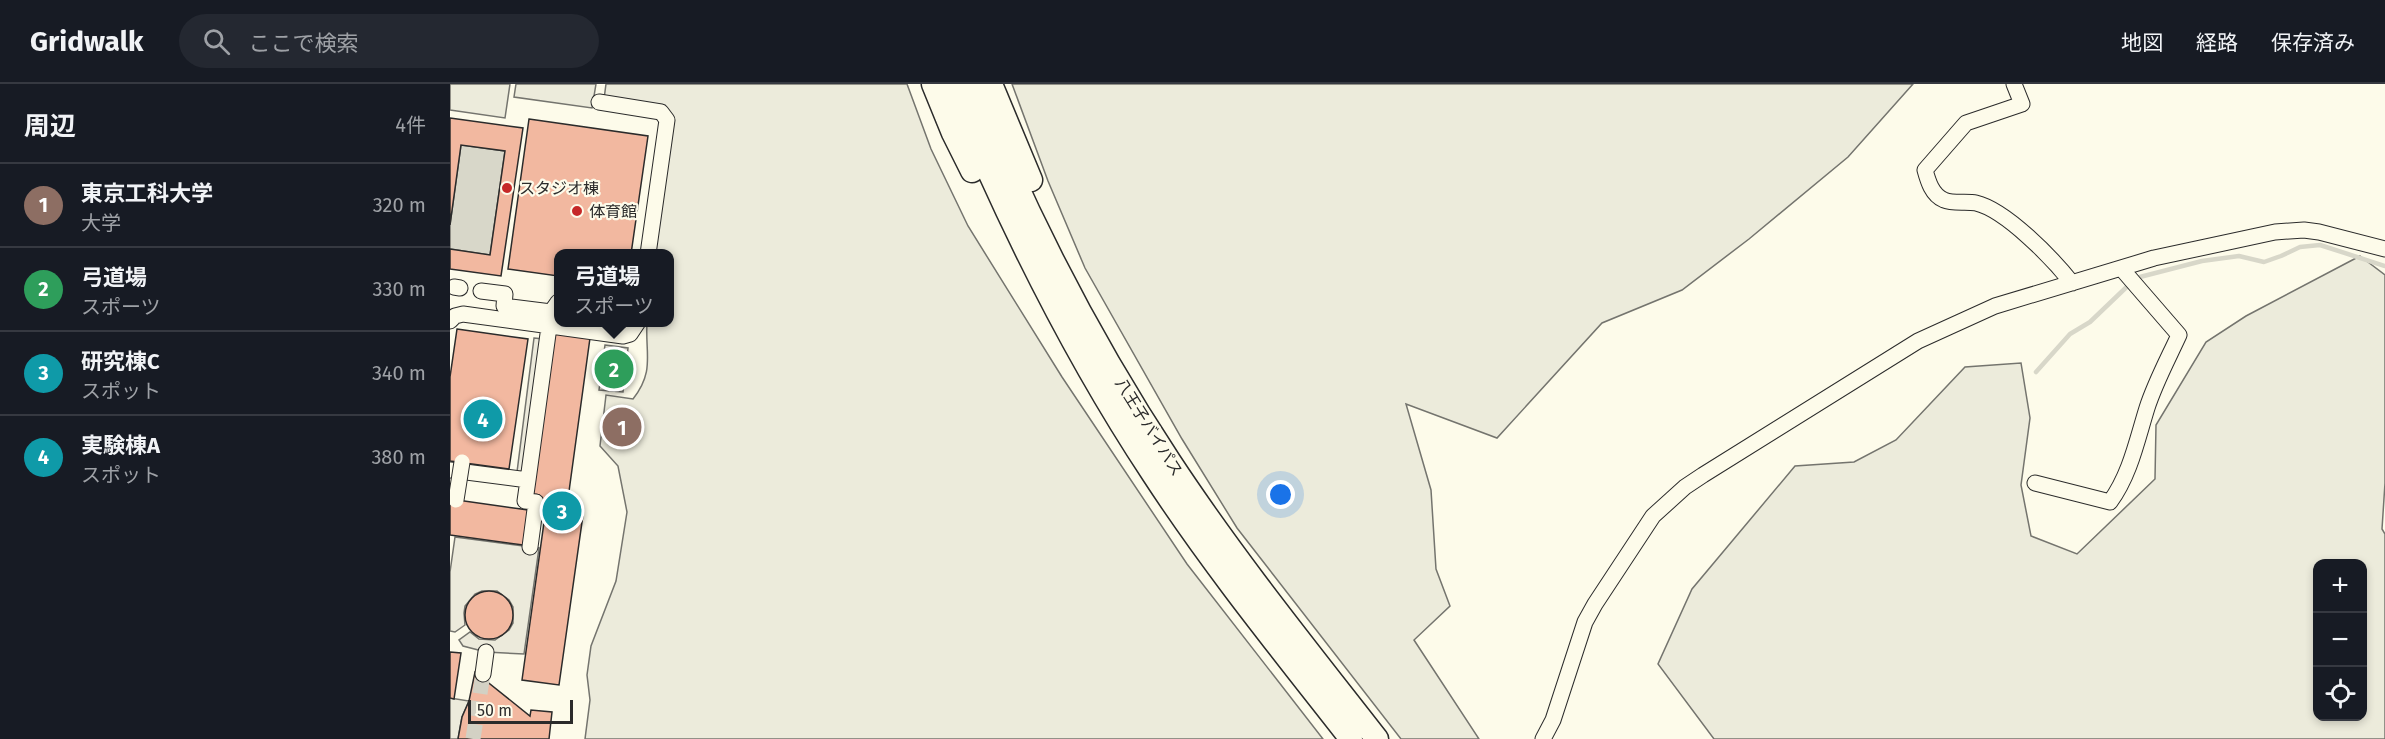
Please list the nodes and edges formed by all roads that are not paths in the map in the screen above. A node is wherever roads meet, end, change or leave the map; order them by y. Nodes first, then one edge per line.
1 (933, 84) edge
2 (951, 84) edge
3 (973, 84) edge
4 (991, 84) edge
5 (2014, 84) edge
6 (599, 102) dead end
7 (649, 249) edge
8 (2385, 249) edge
9 (2124, 271) junction
10 (2072, 282) junction
11 (467, 289) dead end
12 (1046, 289) junction
13 (553, 313) edge
14 (450, 321) edge
15 (596, 327) edge
16 (635, 327) edge
17 (1109, 362) junction
18 (456, 466) edge
19 (528, 480) junction
20 (2035, 483) dead end
21 (456, 500) dead end
22 (530, 547) dead end
23 (486, 652) dead end
24 (483, 674) tunnel mouth
25 (1351, 739) edge
26 (1377, 739) edge
27 (1543, 739) edge

1 - 12 highway
2 - 12 highway, 八王子バイパス
3 - 17 highway, 八王子バイパス
4 - 17 highway
5 - 10 street
6 - 7 street
8 - 9 street
9 - 10 street
9 - 20 street
10 - 27 street
11 - 13 street
12 - 25 highway, 八王子バイパス
13 - 14 street
13 - 19 street
15 - 16 street
17 - 26 highway, 八王子バイパス
18 - 19 street
18 - 21 street, bridge
19 - 22 street
23 - 24 street

